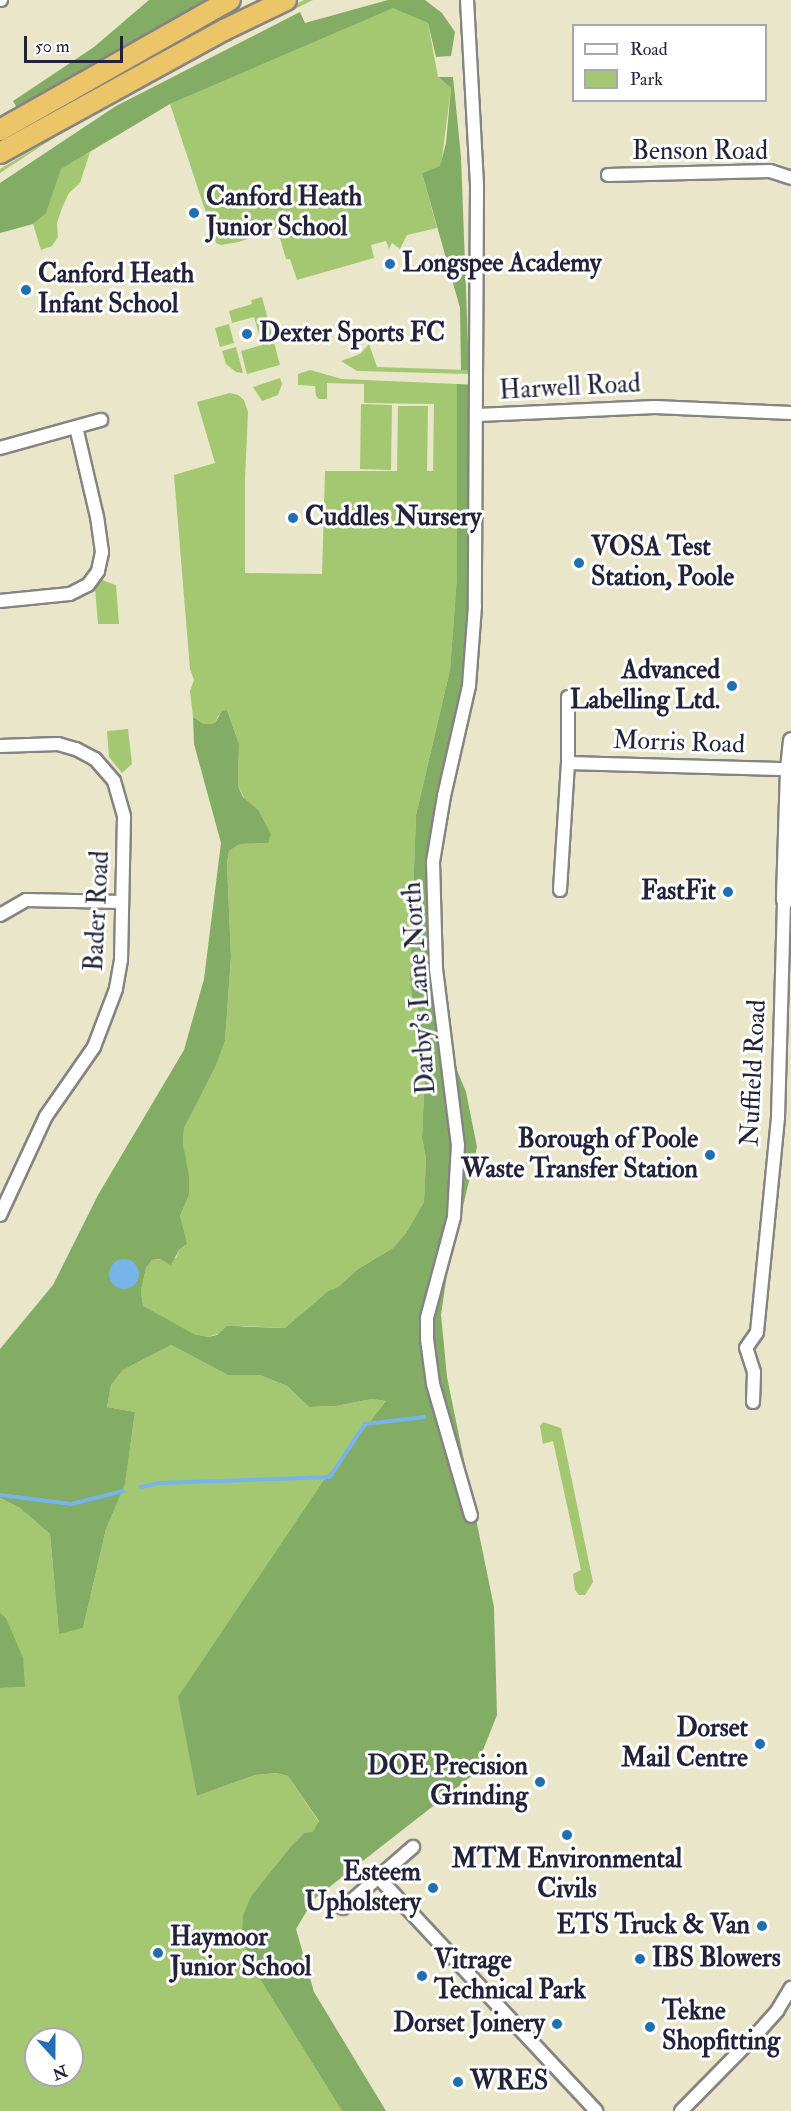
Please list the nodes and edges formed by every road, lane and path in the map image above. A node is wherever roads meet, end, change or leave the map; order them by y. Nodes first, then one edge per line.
1 (230, 0) edge
2 (286, 0) edge
3 (467, 0) edge
4 (0, 130) edge
5 (43, 130) junction
6 (0, 153) edge
7 (0, 160) edge
8 (609, 175) dead end
9 (791, 178) edge
10 (791, 413) edge
11 (478, 415) junction
12 (101, 420) dead end
13 (76, 427) junction
14 (0, 448) edge
15 (0, 601) edge
16 (568, 697) dead end
17 (791, 740) edge
18 (0, 746) edge
19 (568, 763) junction
20 (788, 769) junction
21 (560, 890) dead end
22 (788, 898) edge
23 (122, 902) junction
24 (0, 915) edge
25 (0, 1215) edge
26 (753, 1402) dead end
27 (471, 1516) dead end
28 (413, 1847) dead end
29 (378, 1877) junction
30 (343, 1908) dead end
31 (791, 1988) edge
32 (597, 2111) edge
33 (681, 2111) edge

1 - 4 highway
2 - 5 highway
3 - 11 street, Harwell Road
5 - 6 highway
5 - 7 highway
8 - 9 street, Benson Road
10 - 11 street, Harwell Road
11 - 27 street, Darby's Lane North
12 - 13 street
13 - 14 street
13 - 15 street
16 - 19 street
17 - 20 street, Nuffield Road
18 - 23 street, Bader Road
19 - 20 street, Morris Road
19 - 21 street
20 - 22 street, Nuffield Road
22 - 26 street, Nuffield Road
23 - 24 street
23 - 25 street, Bader Road
28 - 29 street
29 - 30 street
29 - 32 street
31 - 33 street

